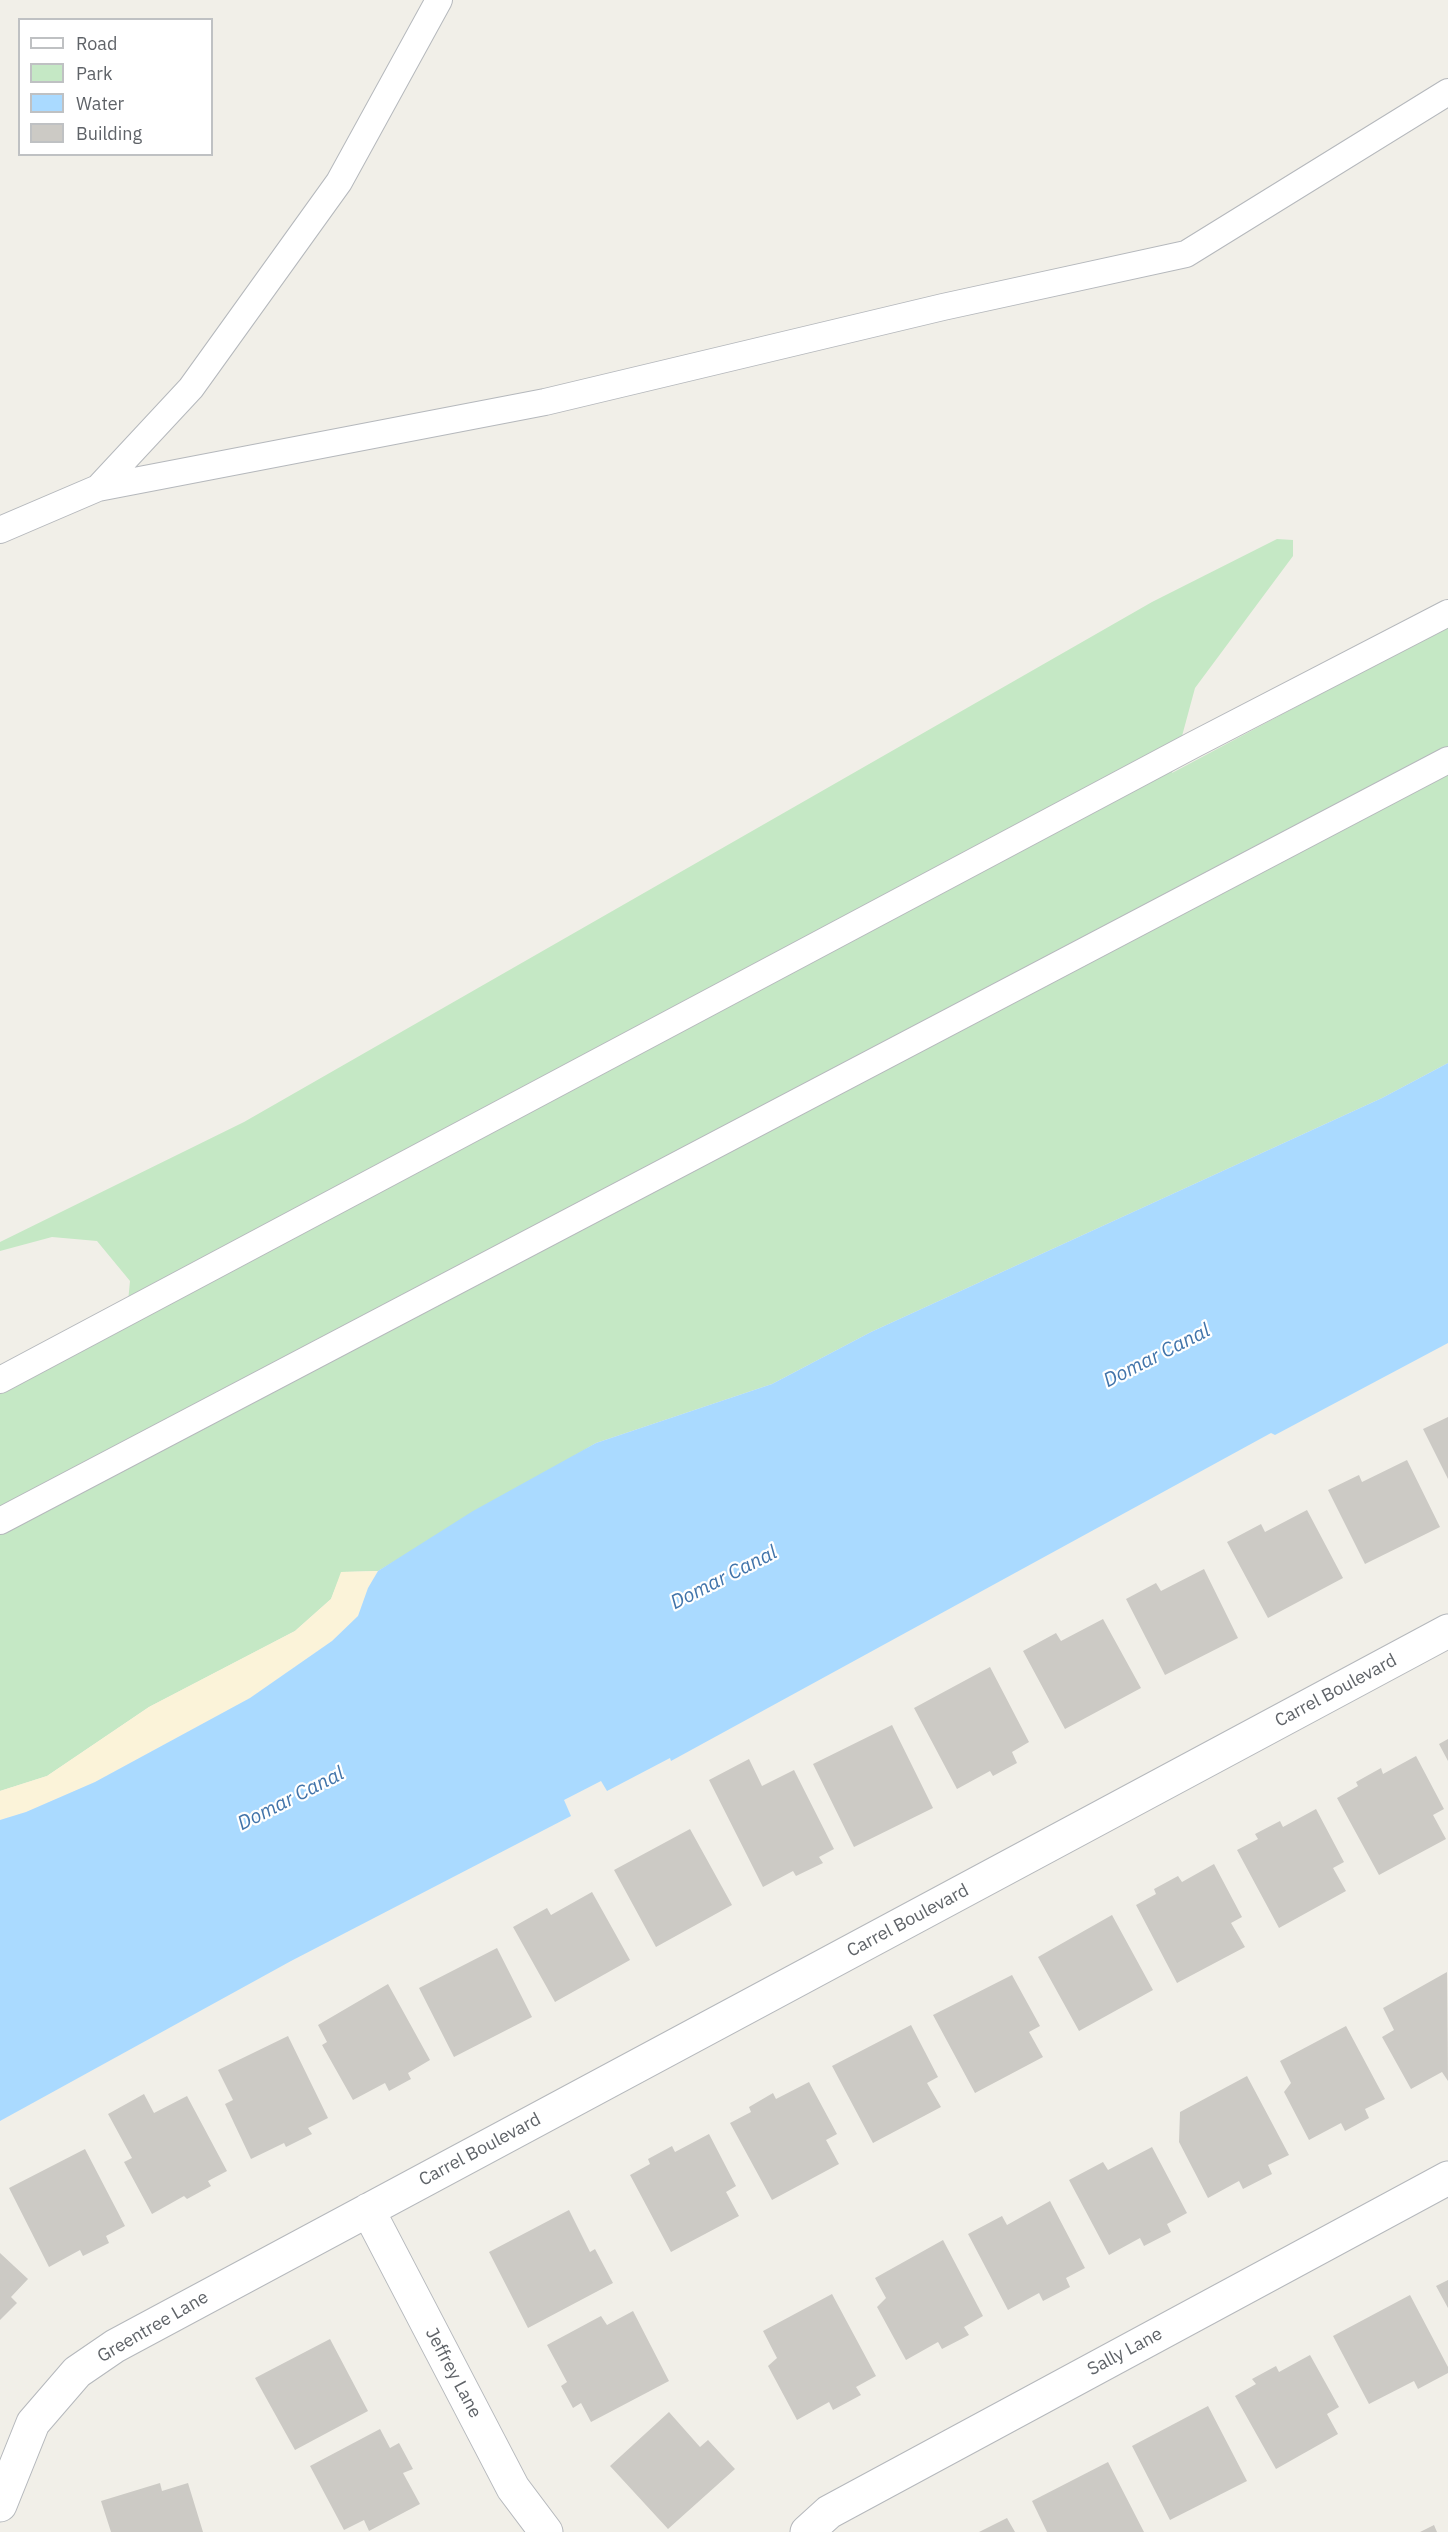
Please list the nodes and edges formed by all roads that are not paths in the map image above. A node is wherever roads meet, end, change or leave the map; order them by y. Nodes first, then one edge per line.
1 (439, 0) edge
2 (1448, 92) edge
3 (98, 488) junction
4 (0, 530) edge
5 (1448, 613) edge
6 (1448, 760) edge
7 (0, 1380) edge
8 (0, 1521) edge
9 (1448, 1631) edge
10 (1448, 2178) edge
11 (368, 2210) junction
12 (0, 2505) edge
13 (546, 2532) edge
14 (807, 2532) edge

1 - 3 lane
2 - 3 lane
3 - 4 lane
5 - 7 lane
6 - 8 lane
9 - 11 street, Carrel Boulevard
10 - 14 street, Sally Lane
11 - 12 street, Greentree Lane
11 - 13 street, Jeffrey Lane

